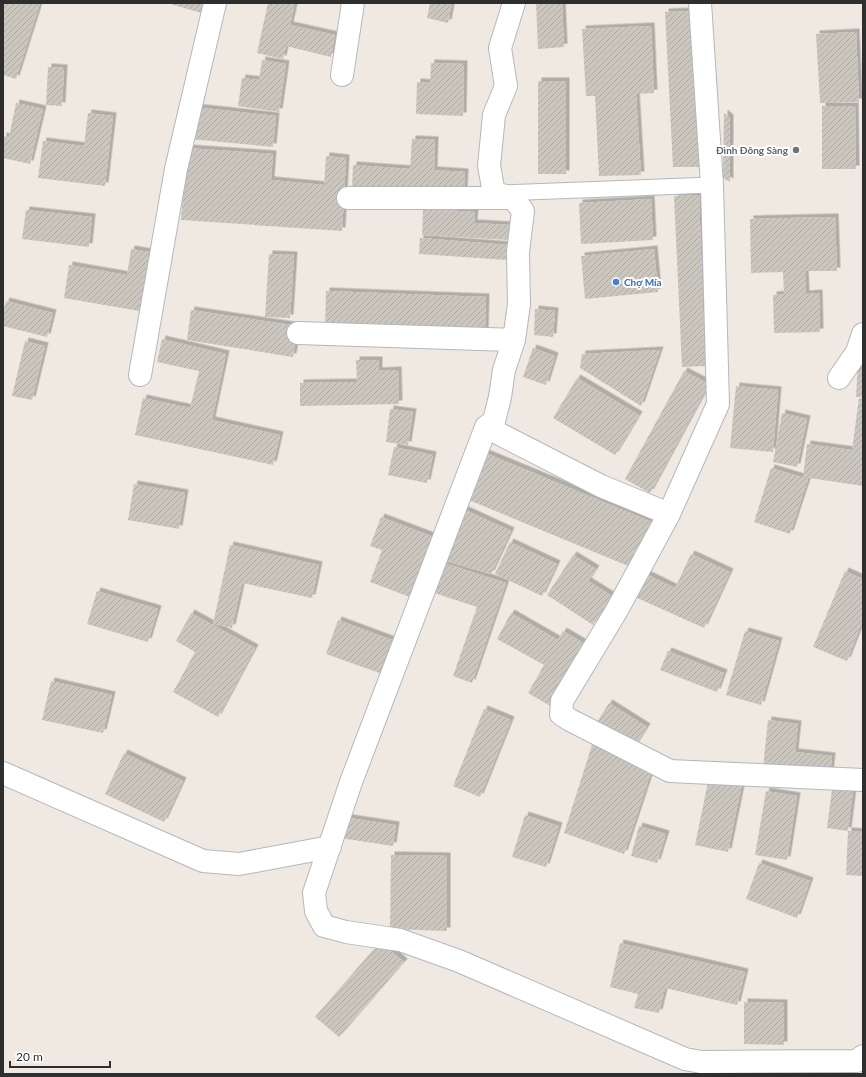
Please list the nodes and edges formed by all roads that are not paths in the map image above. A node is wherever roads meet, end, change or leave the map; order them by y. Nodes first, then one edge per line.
1 (215, 3) edge
2 (354, 3) edge
3 (514, 3) edge
4 (700, 3) edge
5 (342, 75) dead end
6 (712, 185) junction
7 (500, 196) junction
8 (348, 198) dead end
9 (298, 333) dead end
10 (863, 334) edge
11 (514, 340) junction
12 (140, 375) dead end
13 (839, 378) dead end
14 (486, 427) junction
15 (669, 514) junction
16 (3, 773) edge
17 (863, 780) edge
18 (330, 847) junction
19 (863, 1056) edge

1 - 12 street
2 - 5 street
3 - 7 street
4 - 6 street
6 - 7 lane
6 - 15 street
7 - 8 street
7 - 11 street
9 - 11 street
10 - 13 street
11 - 14 street
14 - 15 street
14 - 18 street
15 - 17 street
16 - 18 street
18 - 19 street

